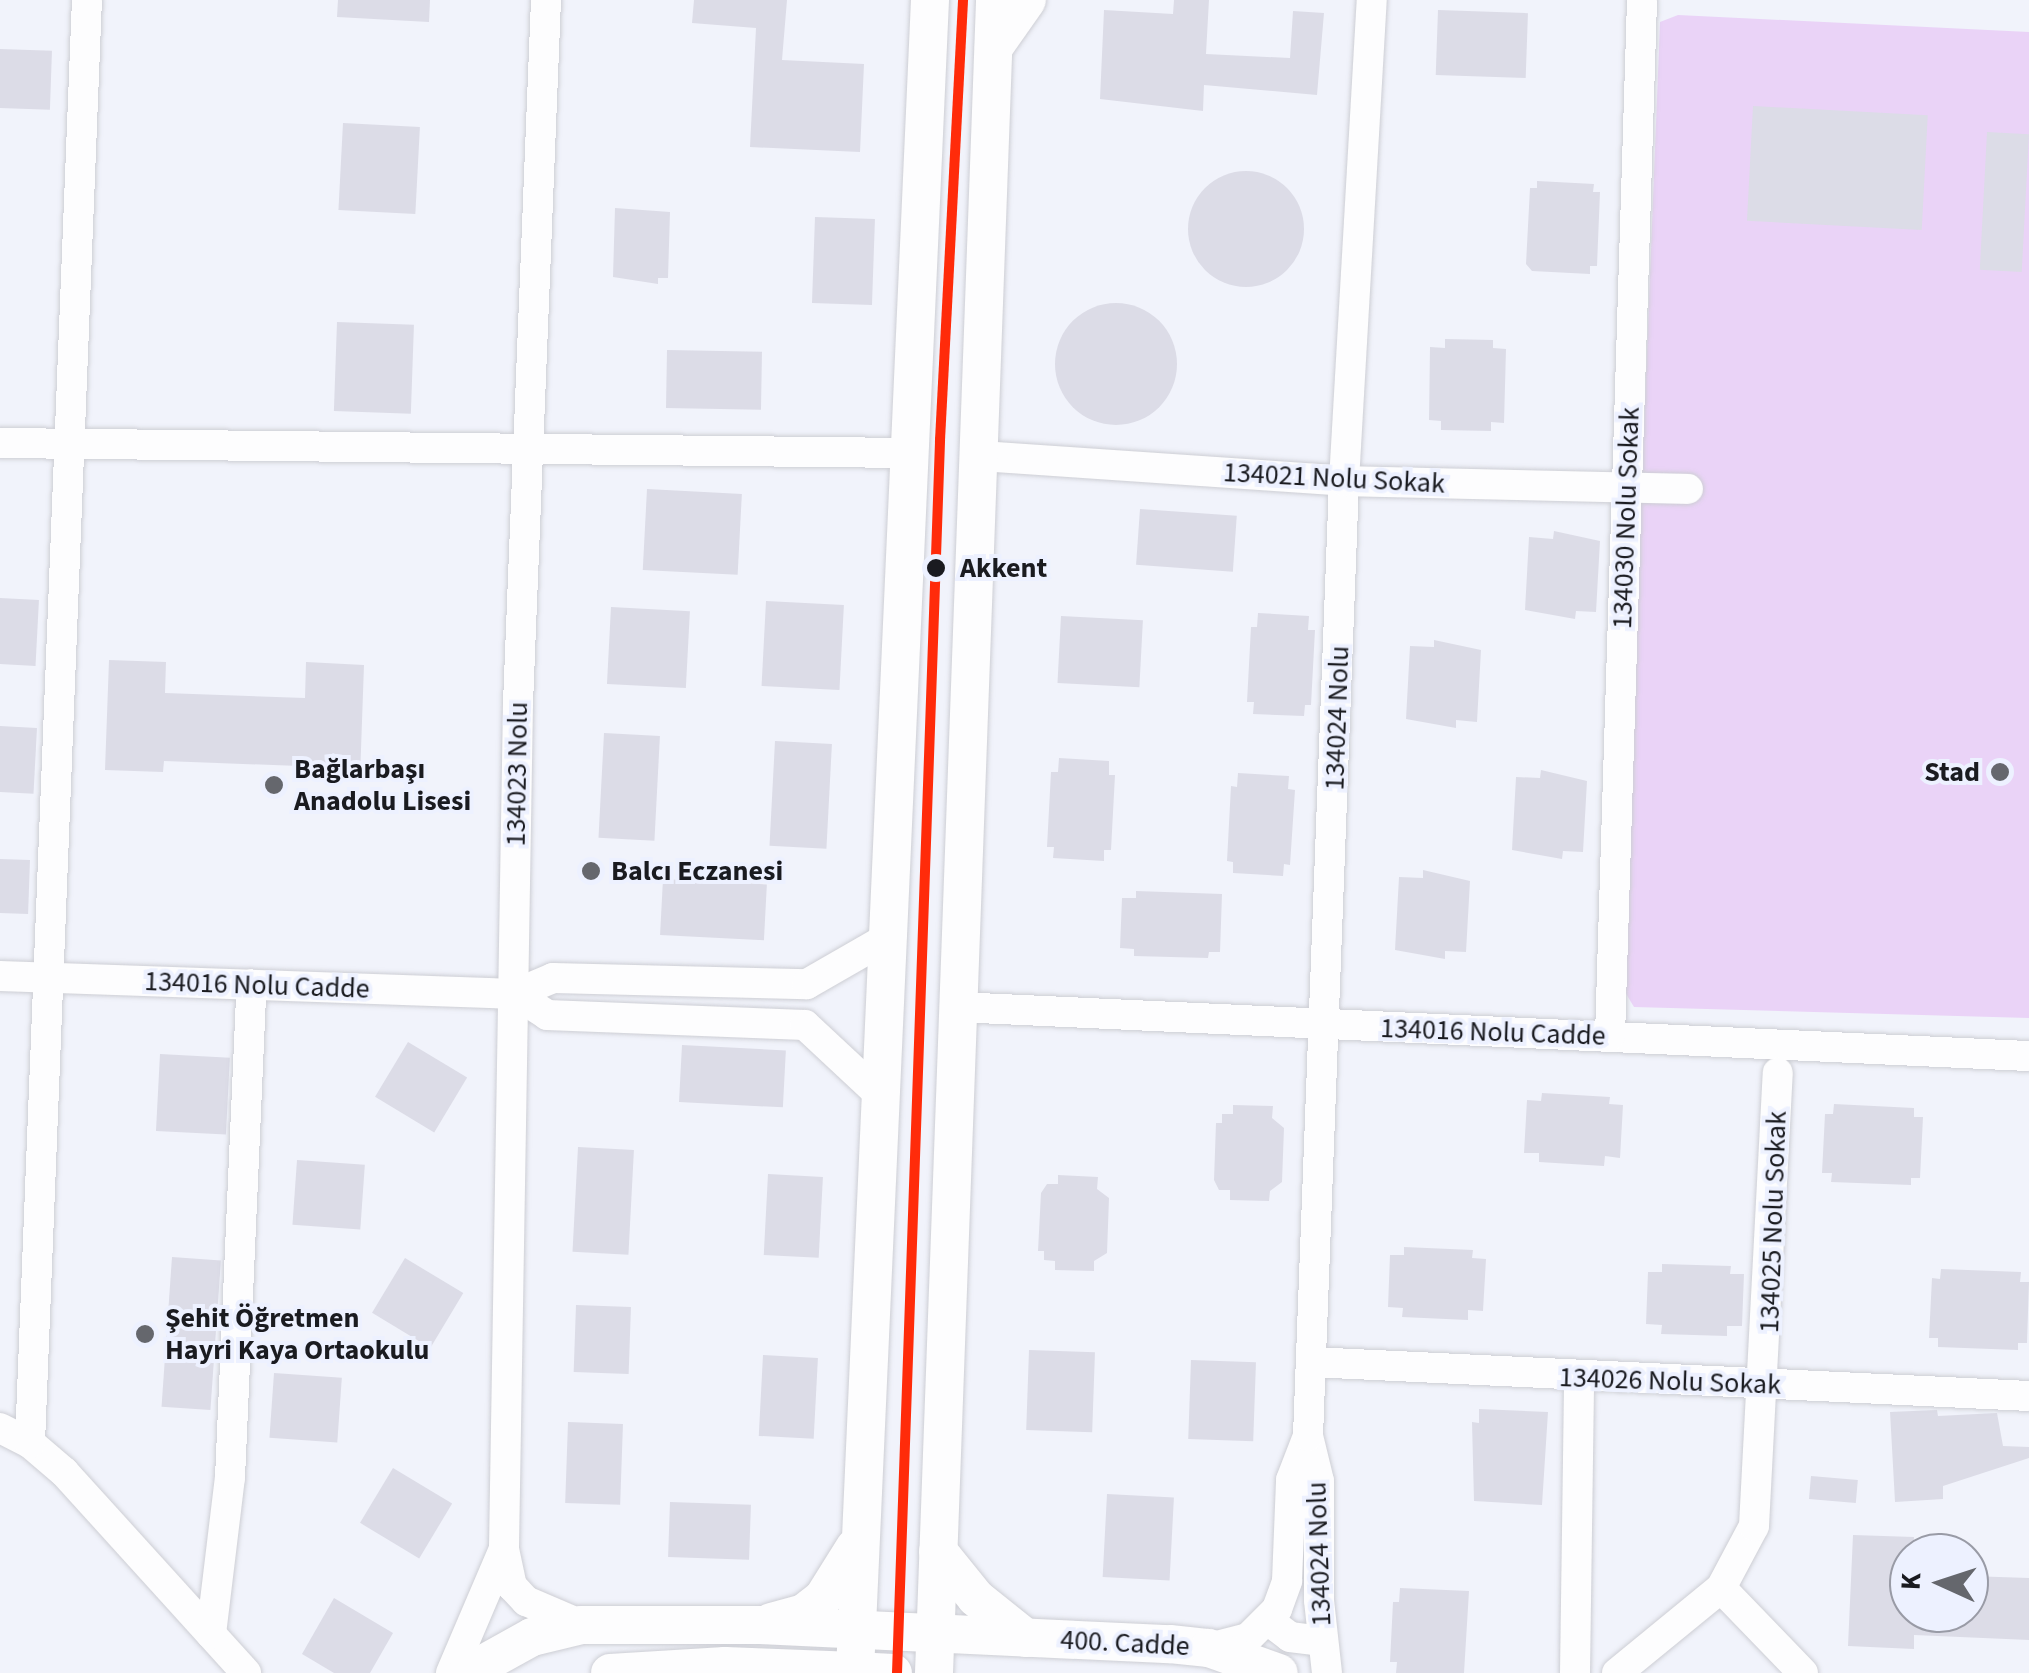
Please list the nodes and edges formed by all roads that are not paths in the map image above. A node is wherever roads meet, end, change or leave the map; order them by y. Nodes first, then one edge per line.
1 (87, 0) edge
2 (546, 0) edge
3 (995, 0) edge
4 (1027, 0) edge
5 (1372, 0) edge
6 (1642, 0) edge
7 (923, 10) edge
8 (994, 47) junction
9 (0, 443) edge
10 (68, 444) junction
11 (529, 444) junction
12 (910, 453) junction
13 (981, 456) junction
14 (1344, 481) junction
15 (1626, 487) junction
16 (1688, 489) dead end
17 (887, 938) junction
18 (0, 976) edge
19 (45, 978) junction
20 (252, 984) junction
21 (514, 994) junction
22 (956, 1007) junction
23 (1328, 1026) junction
24 (1610, 1036) junction
25 (2029, 1056) edge
26 (1778, 1072) dead end
27 (880, 1094) junction
28 (1311, 1362) junction
29 (1580, 1378) junction
30 (1766, 1386) junction
31 (2029, 1396) edge
32 (0, 1428) edge
33 (1308, 1436) junction
34 (30, 1442) junction
35 (862, 1531) junction
36 (504, 1549) junction
37 (938, 1551) junction
38 (1721, 1588) junction
39 (1269, 1621) junction
40 (582, 1625) junction
41 (760, 1625) junction
42 (856, 1632) junction
43 (936, 1632) junction
44 (211, 1634) junction
45 (1026, 1638) junction
46 (1323, 1641) junction
47 (1209, 1648) junction
48 (834, 1672) edge
49 (246, 1673) edge
50 (451, 1673) edge
51 (466, 1673) edge
52 (610, 1673) edge
53 (893, 1673) edge
54 (934, 1673) edge
55 (1278, 1673) edge
56 (1327, 1673) edge
57 (1575, 1673) edge
58 (1616, 1673) edge
59 (1804, 1673) edge

1 - 10 street
2 - 11 street, 134023 Nolu
3 - 8 main road
4 - 8 main road
5 - 14 street, 134024 Nolu
6 - 15 street, 134030 Nolu Sokak
7 - 12 main road
8 - 13 main road
9 - 10 street
10 - 11 street
10 - 19 street
11 - 12 street
11 - 21 street, 134023 Nolu
12 - 17 main road
13 - 14 street, 134021 Nolu Sokak
13 - 22 main road
14 - 15 street, 134021 Nolu Sokak
14 - 23 street, 134024 Nolu
15 - 16 street, 134021 Nolu Sokak
15 - 24 street, 134030 Nolu Sokak
17 - 21 street
17 - 27 main road
18 - 19 street, 134016 Nolu Cadde
19 - 20 street, 134016 Nolu Cadde
19 - 34 street
20 - 21 street, 134016 Nolu Cadde
20 - 44 street
21 - 27 street
21 - 36 street, 134023 Nolu
22 - 23 street, 134016 Nolu Cadde
22 - 37 main road
23 - 24 street, 134016 Nolu Cadde
23 - 28 street, 134024 Nolu
24 - 25 street, 134016 Nolu Cadde
26 - 30 street, 134025 Nolu Sokak
27 - 35 main road
28 - 29 street, 134026 Nolu Sokak
28 - 33 street, 134024 Nolu
29 - 30 street, 134026 Nolu Sokak
29 - 57 street
30 - 31 street, 134026 Nolu Sokak
30 - 38 street, 134025 Nolu Sokak
32 - 34 street
33 - 39 street, 134024 Nolu
33 - 46 street, 134024 Nolu
34 - 44 street
35 - 41 main road
35 - 42 main road
36 - 40 street
36 - 50 street
37 - 43 main road
37 - 45 main road
38 - 58 street, 134025 Nolu Sokak
38 - 59 street
39 - 46 street
39 - 47 street, 134024 Nolu
40 - 41 main road
40 - 51 main road
41 - 42 main road, 400. Cadde
42 - 43 main road, 400. Cadde
42 - 48 main road
43 - 45 main road, 400. Cadde
43 - 54 main road
44 - 49 street
45 - 47 main road, 400. Cadde
46 - 56 street, 134024 Nolu
47 - 55 main road, 400. Cadde
48 - 52 main road
48 - 53 main road

